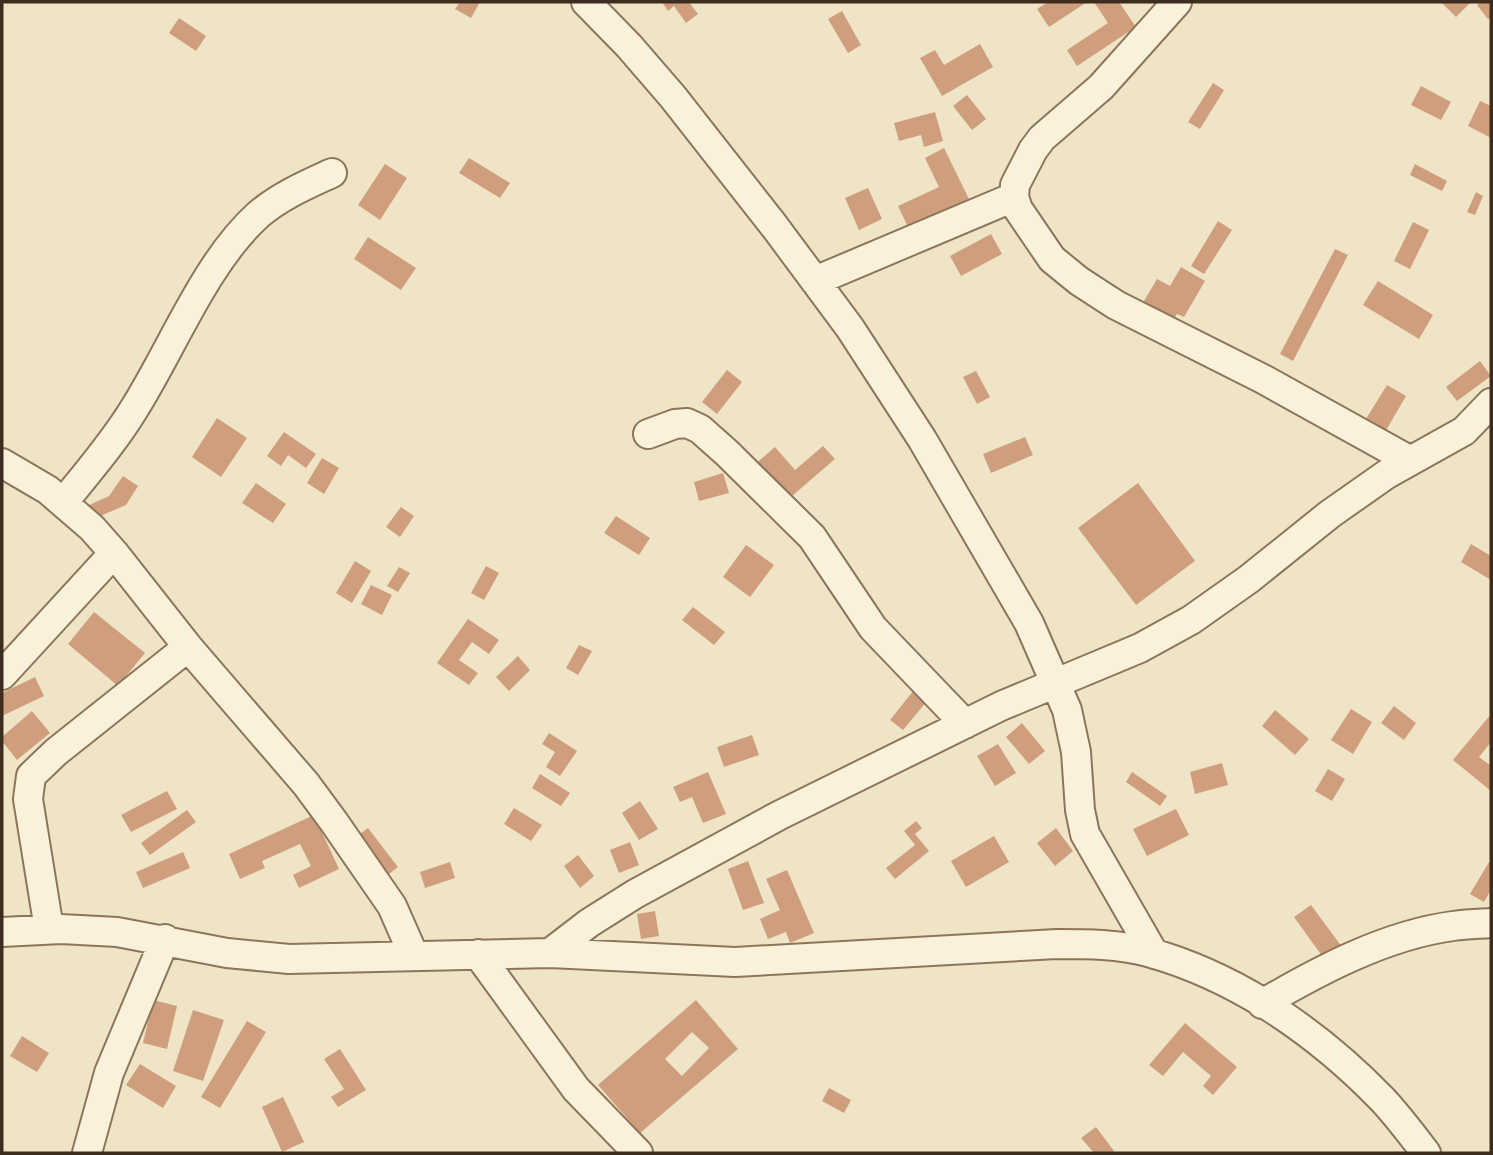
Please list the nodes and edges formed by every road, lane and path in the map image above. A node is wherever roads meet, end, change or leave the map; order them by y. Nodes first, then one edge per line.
1 (586, 2) edge
2 (1177, 2) edge
3 (332, 173) dead end
4 (1014, 197) junction
5 (815, 281) junction
6 (1491, 403) edge
7 (648, 434) dead end
8 (1409, 460) junction
9 (2, 463) edge
10 (63, 503) junction
11 (114, 552) junction
12 (188, 647) junction
13 (2, 674) edge
14 (1055, 683) junction
15 (965, 724) junction
16 (1491, 923) edge
17 (49, 929) junction
18 (2, 932) edge
19 (165, 939) junction
20 (550, 953) junction
21 (478, 954) junction
22 (1154, 954) junction
23 (414, 956) junction
24 (1262, 1004) junction
25 (87, 1153) edge
26 (638, 1153) edge
27 (1426, 1153) edge

1 - 5 street
2 - 4 street
3 - 10 street
4 - 5 street
4 - 8 street
5 - 14 street
6 - 8 street
7 - 15 street
8 - 14 street
9 - 10 street
10 - 11 street
11 - 12 street
11 - 13 street
12 - 17 street
12 - 23 street
14 - 15 street
14 - 22 street
15 - 20 street
16 - 24 street
17 - 18 street
17 - 19 street
19 - 23 street
19 - 25 street
20 - 21 street
20 - 22 street
21 - 23 street
21 - 26 street
22 - 24 street
24 - 27 street

